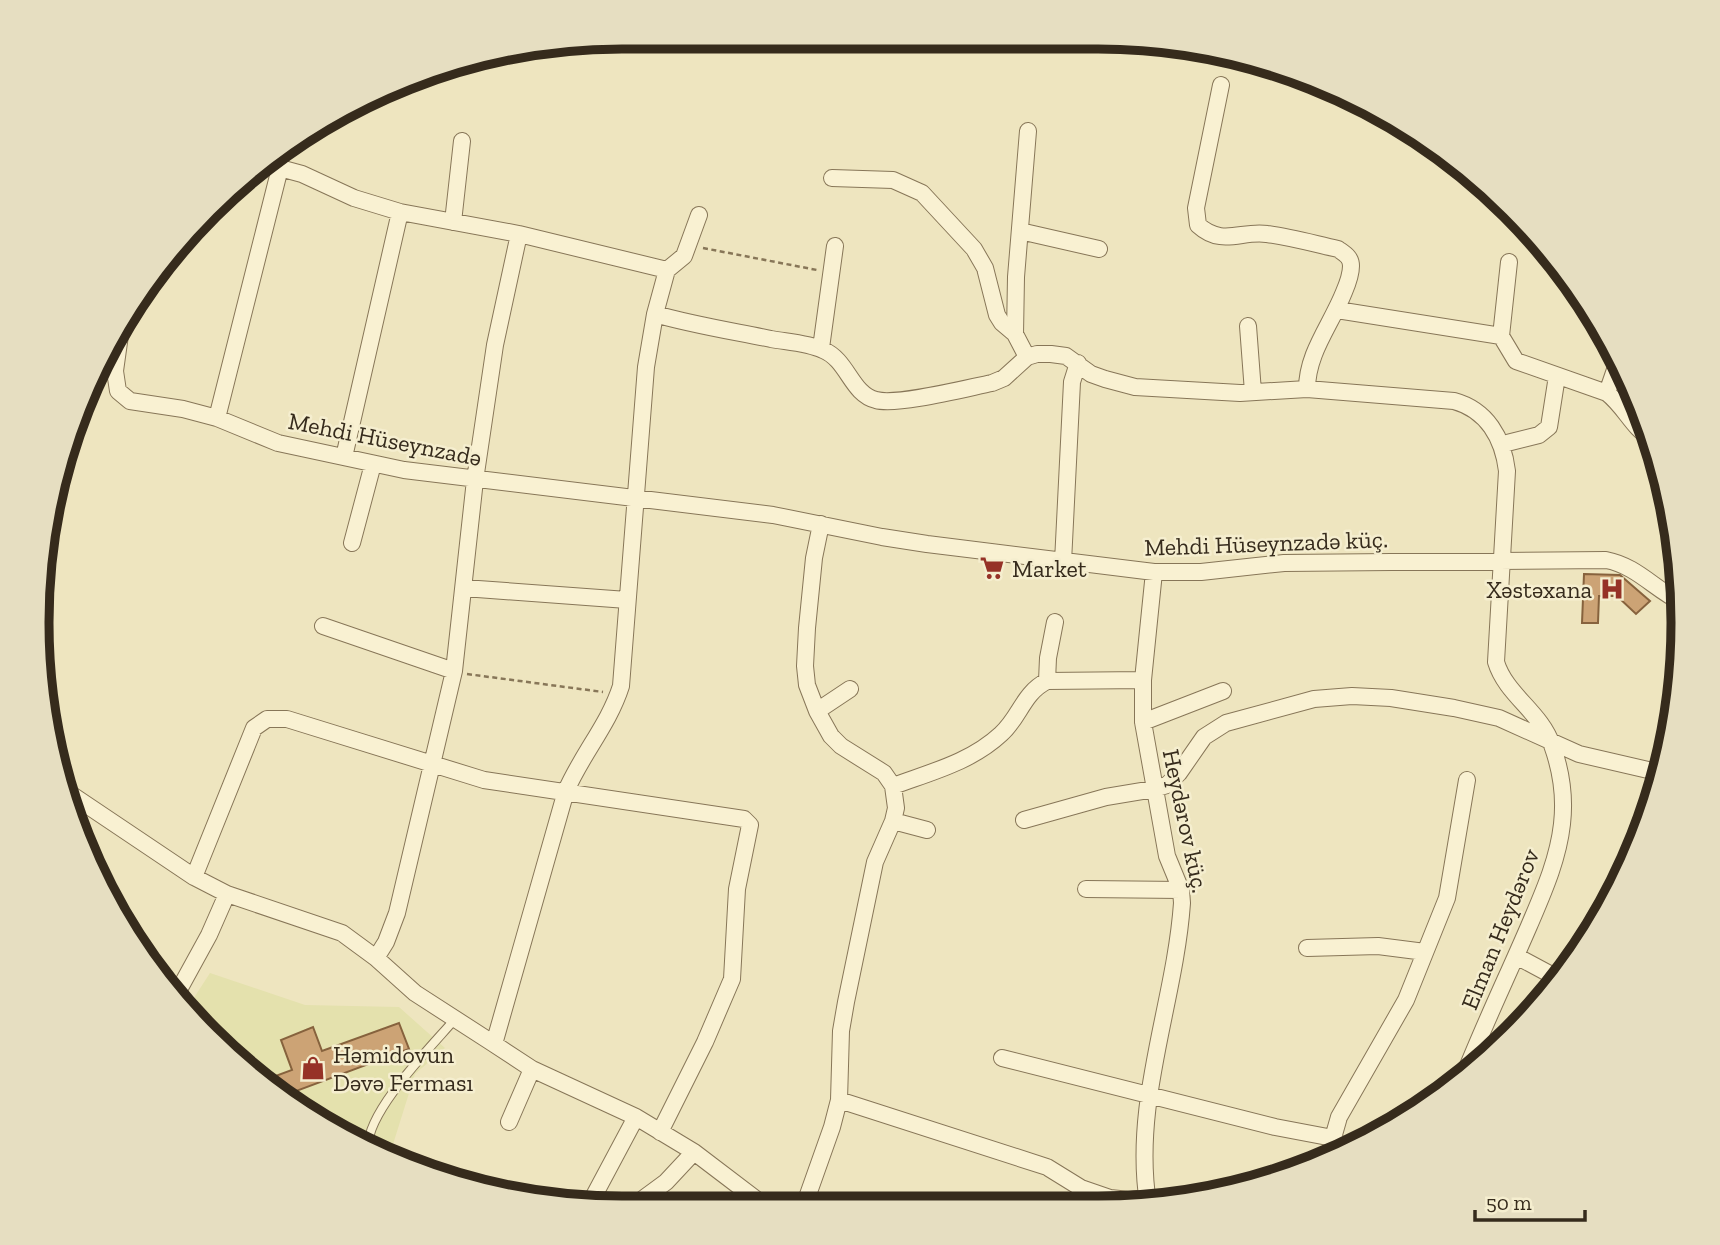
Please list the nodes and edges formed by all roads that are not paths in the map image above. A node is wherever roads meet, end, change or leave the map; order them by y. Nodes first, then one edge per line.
1 (1221, 85) dead end
2 (1028, 131) dead end
3 (462, 141) dead end
4 (275, 167) edge
5 (271, 169) edge
6 (832, 178) dead end
7 (400, 212) junction
8 (699, 215) dead end
9 (453, 222) junction
10 (1020, 231) junction
11 (519, 234) junction
12 (835, 246) dead end
13 (1100, 249) dead end
14 (1508, 262) dead end
15 (667, 270) junction
16 (1337, 310) junction
17 (655, 314) junction
18 (1248, 326) dead end
19 (1015, 334) junction
20 (1501, 336) junction
21 (821, 348) junction
22 (118, 351) edge
23 (1027, 358) junction
24 (1078, 363) junction
25 (1614, 373) edge
26 (1557, 376) junction
27 (1307, 389) junction
28 (1252, 392) junction
29 (1607, 393) junction
30 (217, 418) junction
31 (1636, 426) edge
32 (1503, 444) junction
33 (344, 457) junction
34 (373, 464) junction
35 (475, 480) junction
36 (636, 499) junction
37 (821, 524) junction
38 (352, 543) dead end
39 (1502, 561) junction
40 (1063, 562) junction
41 (1154, 572) junction
42 (464, 588) junction
43 (1670, 597) edge
44 (627, 600) junction
45 (1055, 622) dead end
46 (323, 626) dead end
47 (454, 671) junction
48 (1143, 680) junction
49 (1047, 681) junction
50 (850, 689) dead end
51 (1223, 691) dead end
52 (817, 710) junction
53 (1143, 722) junction
54 (1552, 743) junction
55 (433, 765) junction
56 (1651, 771) edge
57 (1467, 780) dead end
58 (893, 786) junction
59 (1154, 789) junction
60 (566, 791) junction
61 (77, 798) edge
62 (1024, 820) dead end
63 (893, 821) junction
64 (927, 830) dead end
65 (194, 877) junction
66 (1086, 888) dead end
67 (1181, 890) junction
68 (227, 894) junction
69 (1307, 948) dead end
70 (1425, 952) junction
71 (1516, 956) junction
72 (376, 958) junction
73 (1550, 974) edge
74 (180, 987) edge
75 (455, 1019) junction
76 (494, 1044) junction
77 (1473, 1056) edge
78 (1002, 1058) dead end
79 (532, 1069) junction
80 (1149, 1096) junction
81 (839, 1100) junction
82 (636, 1117) junction
83 (509, 1122) dead end
84 (660, 1132) junction
85 (368, 1136) edge
86 (1333, 1138) junction
87 (1338, 1143) edge
88 (694, 1152) junction
89 (1147, 1194) edge
90 (595, 1195) edge
91 (647, 1196) edge
92 (752, 1196) edge
93 (808, 1196) edge
94 (1104, 1196) edge

1 - 16 street
2 - 10 street
3 - 9 street
4 - 7 street
5 - 30 street
6 - 19 street
7 - 9 street
7 - 33 street
8 - 15 street
9 - 11 street
10 - 13 street
10 - 19 street
11 - 15 street
11 - 35 street
12 - 21 street
14 - 20 street
15 - 17 street
16 - 20 street
16 - 27 street
17 - 21 street
17 - 36 street
18 - 28 street
19 - 23 street
20 - 26 street
21 - 23 street
22 - 30 street, Mehdi Hüseynzadə
23 - 24 street
24 - 28 street
24 - 40 street
25 - 29 street
26 - 29 street
26 - 32 street
27 - 28 street
27 - 32 street
29 - 31 street
30 - 33 street, Mehdi Hüseynzadə
32 - 39 street, Elman Heydərov
33 - 34 street, Mehdi Hüseynzadə
34 - 35 street, Mehdi Hüseynzadə
34 - 38 street
35 - 36 street, Mehdi Hüseynzadə
35 - 42 street
36 - 37 street, Mehdi Hüseynzadə küç.
36 - 44 street
37 - 40 street, Mehdi Hüseynzadə küç.
37 - 52 street
39 - 41 street, Mehdi Hüseynzadə küç.
39 - 43 street, Mehdi Hüseynzadə küç.
39 - 54 street, Elman Heydərov
40 - 41 street, Mehdi Hüseynzadə küç.
41 - 48 street, Heydərov küç.
42 - 44 street
42 - 47 street
44 - 60 street
45 - 49 street
46 - 47 street
47 - 55 street
48 - 49 street
48 - 53 street, Heydərov küç.
49 - 58 street
50 - 52 street
51 - 53 street
52 - 58 street
53 - 59 street, Heydərov küç.
54 - 56 street
54 - 59 street
54 - 71 street, Elman Heydərov
55 - 60 street
55 - 65 street
55 - 72 street
57 - 70 street
58 - 63 street
59 - 62 street
59 - 67 street, Heydərov küç.
60 - 76 street
60 - 84 street
61 - 65 street
63 - 64 street
63 - 81 street
65 - 68 street
66 - 67 street
67 - 80 street, Heydərov küç.
68 - 72 street
68 - 74 street
69 - 70 street
70 - 86 street
71 - 73 street
71 - 77 street, Elman Heydərov
72 - 75 street
75 - 76 street
75 - 85 lane
76 - 79 street
78 - 80 street
79 - 82 street
79 - 83 street
80 - 86 street
80 - 89 street, Heydərov küç.
81 - 93 street
81 - 94 street
82 - 84 street
82 - 90 street
84 - 88 street
86 - 87 street
88 - 91 street
88 - 92 street

